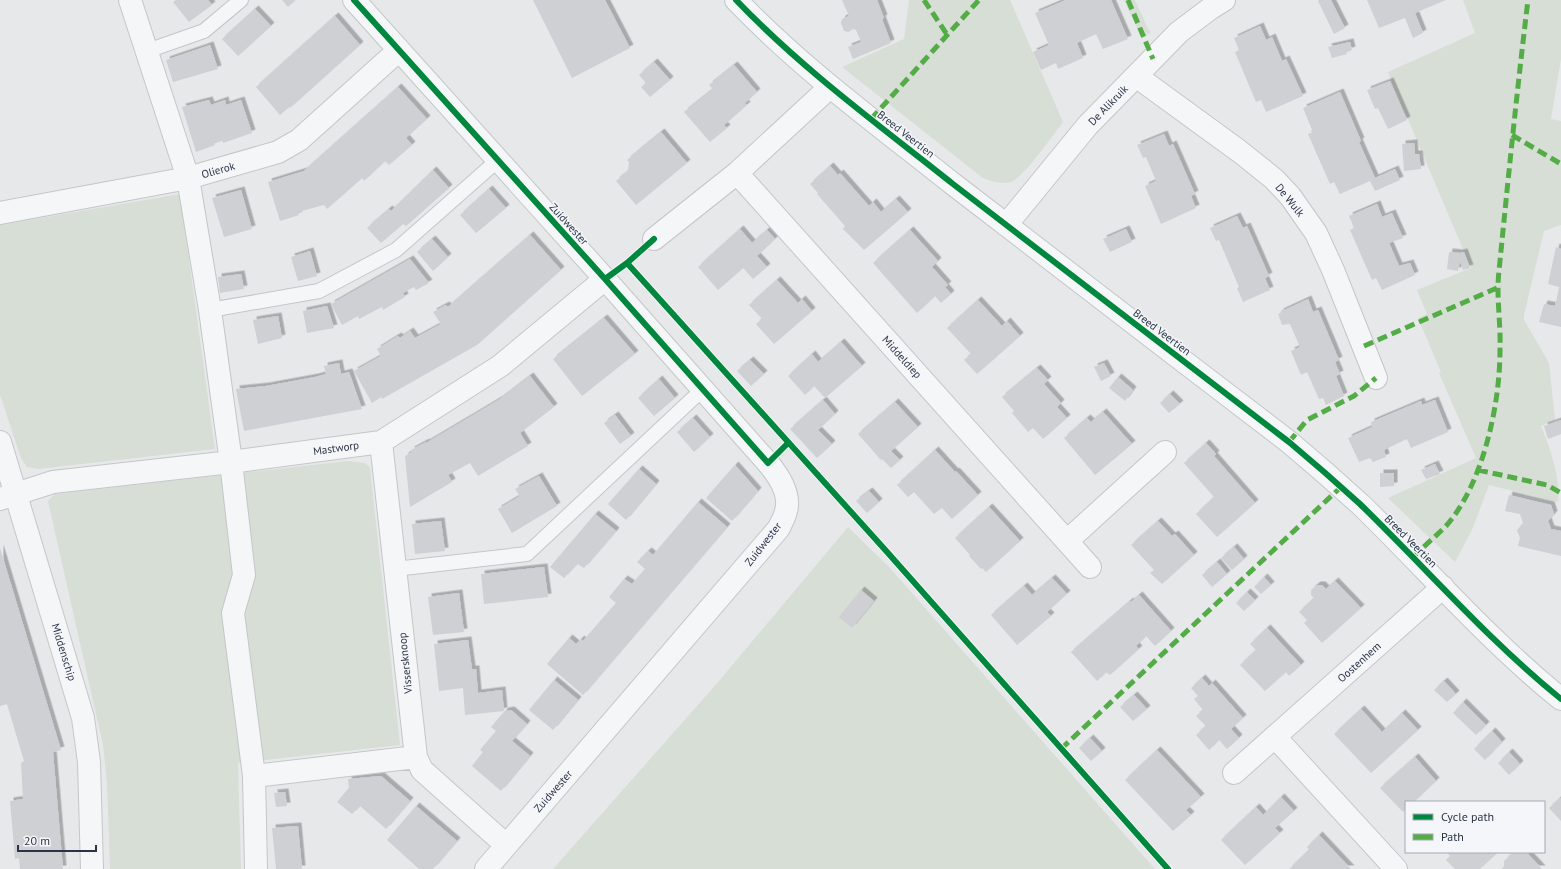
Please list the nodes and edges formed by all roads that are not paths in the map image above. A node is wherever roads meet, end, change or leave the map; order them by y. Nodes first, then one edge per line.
1 (130, 0) edge
2 (240, 0) edge
3 (354, 0) edge
4 (736, 0) edge
5 (1224, 0) edge
6 (147, 50) junction
7 (399, 50) junction
8 (1136, 76) junction
9 (830, 87) junction
10 (498, 160) junction
11 (737, 173) junction
12 (188, 178) junction
13 (0, 213) edge
14 (1006, 225) junction
15 (654, 239) dead end
16 (605, 279) junction
17 (210, 310) junction
18 (1376, 378) dead end
19 (703, 390) junction
20 (0, 442) edge
21 (381, 442) junction
22 (1165, 452) dead end
23 (231, 462) junction
24 (8, 496) edge
25 (1067, 541) junction
26 (1090, 567) dead end
27 (395, 569) junction
28 (1443, 587) junction
29 (1561, 699) edge
30 (1275, 737) junction
31 (416, 758) junction
32 (1234, 773) dead end
33 (254, 776) junction
34 (506, 845) junction
35 (92, 869) edge
36 (256, 869) edge
37 (486, 869) edge
38 (1396, 869) edge

1 - 6 street
2 - 6 lane
3 - 7 street, Zuidwester
4 - 9 street, Breed Veertien
5 - 8 street, De Alikruik
6 - 12 street
7 - 10 street, Zuidwester
7 - 12 street, Olierok
8 - 14 street, De Alikruik
8 - 18 street, De Wulk
9 - 11 street
9 - 14 street, Breed Veertien
10 - 16 street, Zuidwester
10 - 17 lane
11 - 15 street
11 - 25 street, Middeldiep
12 - 13 street, Olierok
12 - 17 street
14 - 28 street, Breed Veertien
16 - 19 street, Zuidwester
16 - 21 street, Mastworp
17 - 23 street
19 - 27 lane
19 - 34 street, Zuidwester
20 - 24 street, Middenschip
21 - 23 street, Mastworp
21 - 27 street, Vissersknoop
22 - 25 street
23 - 24 street, Mastworp
23 - 33 street
24 - 35 street, Middenschip
25 - 26 street, Middeldiep
27 - 31 street, Vissersknoop
28 - 29 street, Breed Veertien
28 - 30 street, Oostenhem
30 - 32 street, Oostenhem
30 - 38 street
31 - 33 street
31 - 34 street, Vissersknoop
33 - 36 street
34 - 37 street, Zuidwester

